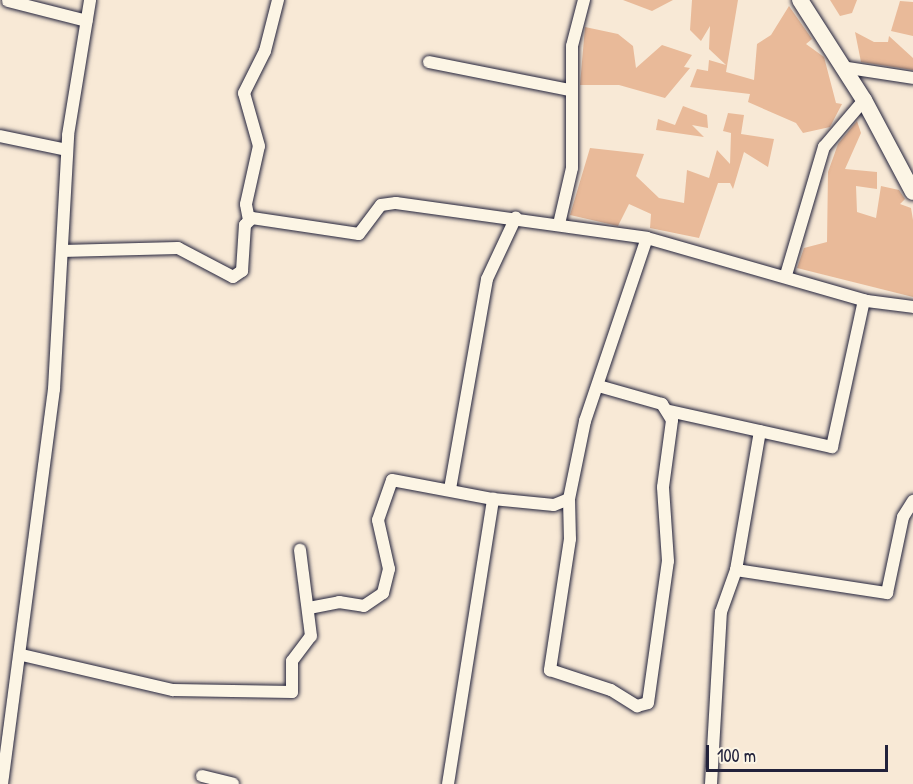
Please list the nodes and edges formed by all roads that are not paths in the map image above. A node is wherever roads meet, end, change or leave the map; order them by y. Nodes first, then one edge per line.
1 (90, 0) edge
2 (278, 0) edge
3 (584, 0) edge
4 (800, 0) edge
5 (8, 1) edge
6 (87, 21) junction
7 (429, 62) dead end
8 (842, 67) junction
9 (913, 78) edge
10 (569, 90) junction
11 (864, 100) junction
12 (0, 136) edge
13 (68, 150) junction
14 (913, 192) edge
15 (516, 217) junction
16 (249, 220) junction
17 (559, 224) junction
18 (647, 238) junction
19 (62, 251) junction
20 (786, 275) junction
21 (864, 300) junction
22 (913, 308) edge
23 (599, 386) junction
24 (669, 411) junction
25 (760, 431) junction
26 (450, 489) junction
27 (493, 499) junction
28 (569, 499) junction
29 (913, 501) edge
30 (300, 550) dead end
31 (736, 570) junction
32 (309, 608) junction
33 (22, 655) junction
34 (202, 776) dead end
35 (2, 784) edge
36 (233, 784) edge
37 (448, 784) edge
38 (711, 784) edge

1 - 6 street
2 - 16 street
3 - 10 street
4 - 8 main road
5 - 6 street
6 - 13 street
7 - 10 street
8 - 9 street
8 - 11 main road
10 - 17 street
11 - 14 main road
11 - 20 street
12 - 13 street
13 - 19 street
15 - 16 street
15 - 17 street
15 - 26 street
16 - 19 street
17 - 18 street
18 - 20 street
18 - 23 street
19 - 33 street
20 - 21 street
21 - 22 street
21 - 25 street
23 - 24 street
23 - 28 street
24 - 25 street
24 - 28 street
25 - 31 street
26 - 27 street
26 - 32 street
27 - 28 street
27 - 37 street
29 - 31 street
30 - 32 street
31 - 38 street
32 - 33 street
33 - 35 street
34 - 36 street

